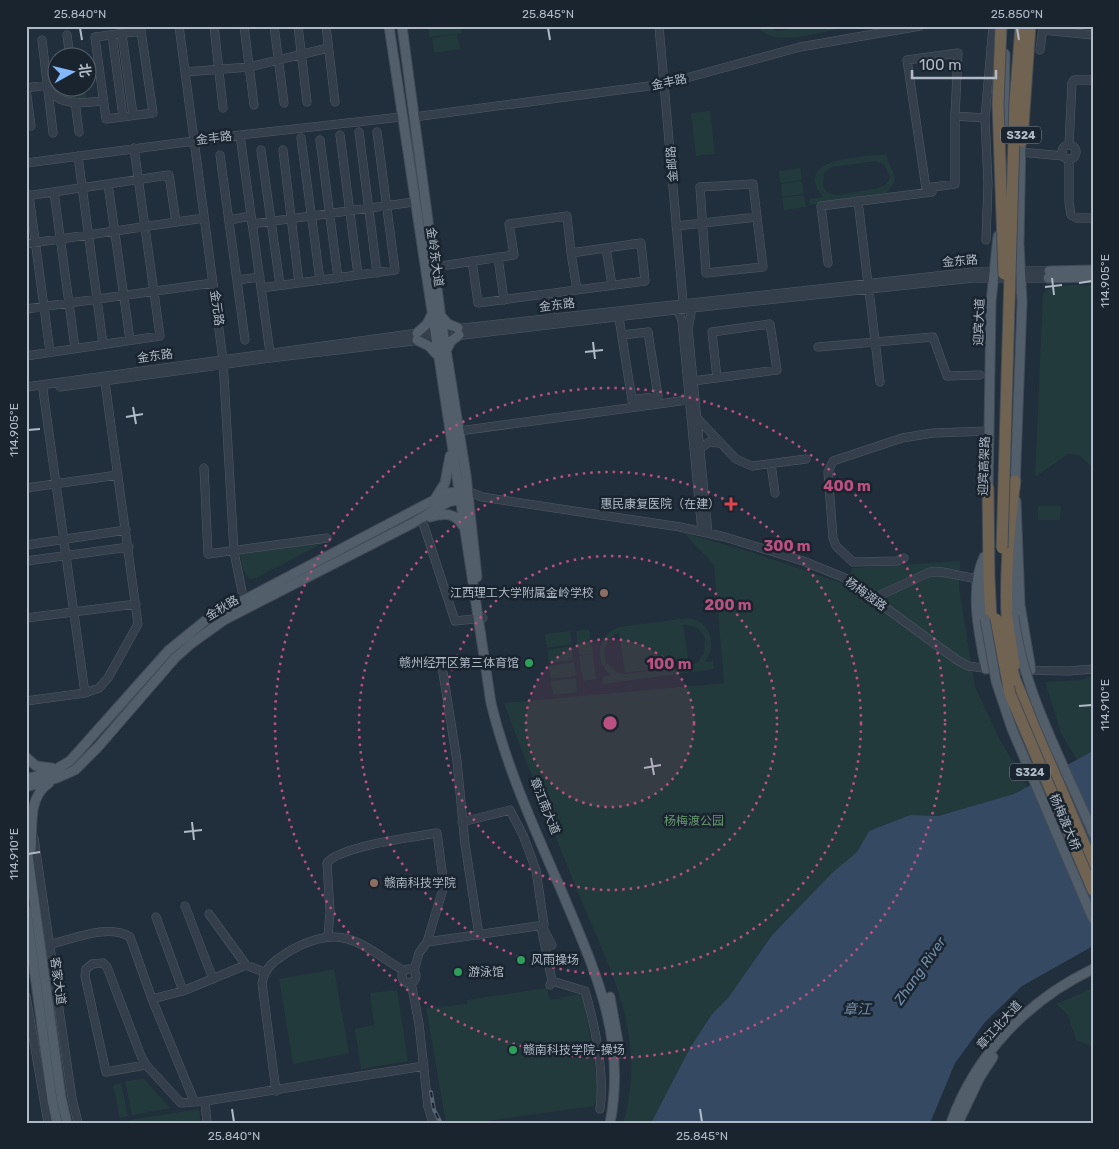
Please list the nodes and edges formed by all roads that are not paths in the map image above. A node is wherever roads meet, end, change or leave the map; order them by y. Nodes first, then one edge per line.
1 (179, 26) edge
2 (214, 26) edge
3 (244, 26) edge
4 (274, 26) edge
5 (298, 26) edge
6 (326, 26) edge
7 (389, 26) edge
8 (402, 26) edge
9 (659, 26) edge
10 (920, 26) edge
11 (993, 26) edge
12 (1001, 26) edge
13 (1006, 26) edge
14 (1015, 26) edge
15 (1021, 26) edge
16 (1037, 27) edge
17 (122, 34) junction
18 (67, 35) dead end
19 (112, 35) junction
20 (1093, 35) edge
21 (42, 40) dead end
22 (69, 48) edge
23 (96, 48) edge
24 (328, 48) junction
25 (1040, 50) dead end
26 (302, 56) junction
27 (279, 62) junction
28 (98, 64) edge
29 (249, 67) junction
30 (219, 70) junction
31 (185, 72) junction
32 (1093, 80) edge
33 (48, 81) edge
34 (664, 84) junction
35 (47, 85) junction
36 (26, 89) edge
37 (75, 102) junction
38 (103, 102) junction
39 (307, 102) dead end
40 (335, 102) dead end
41 (284, 103) dead end
42 (254, 105) dead end
43 (223, 108) dead end
44 (134, 116) junction
45 (954, 116) junction
46 (123, 117) junction
47 (402, 117) junction
48 (414, 117) junction
49 (986, 118) junction
50 (31, 126) dead end
51 (79, 132) dead end
52 (359, 132) dead end
53 (377, 132) dead end
54 (53, 133) dead end
55 (240, 135) junction
56 (340, 135) dead end
57 (300, 138) dead end
58 (320, 140) dead end
59 (193, 141) junction
60 (1069, 145) junction
61 (134, 148) junction
62 (261, 150) dead end
63 (283, 150) dead end
64 (1020, 152) junction
65 (220, 154) dead end
66 (1064, 155) junction
67 (78, 156) junction
68 (26, 163) edge
69 (139, 180) junction
70 (108, 184) junction
71 (82, 188) junction
72 (54, 192) junction
73 (932, 192) dead end
74 (28, 196) edge
75 (858, 201) junction
76 (414, 202) junction
77 (387, 205) junction
78 (368, 208) junction
79 (349, 210) junction
80 (329, 213) junction
81 (310, 216) junction
82 (757, 217) junction
83 (204, 218) junction
84 (291, 218) junction
85 (1093, 218) edge
86 (229, 220) junction
87 (252, 220) junction
88 (272, 221) junction
89 (176, 222) junction
90 (702, 223) junction
91 (676, 226) junction
92 (145, 227) junction
93 (114, 231) junction
94 (88, 235) junction
95 (60, 239) junction
96 (986, 240) dead end
97 (36, 243) junction
98 (26, 244) edge
99 (1012, 245) junction
100 (606, 248) junction
101 (571, 253) junction
102 (498, 257) junction
103 (472, 261) junction
104 (828, 263) dead end
105 (434, 267) junction
106 (1093, 270) edge
107 (377, 273) junction
108 (998, 274) junction
109 (1020, 275) junction
110 (1048, 275) junction
111 (358, 276) junction
112 (260, 277) junction
113 (1093, 277) edge
114 (338, 278) junction
115 (237, 280) junction
116 (320, 280) junction
117 (213, 282) junction
118 (299, 283) junction
119 (280, 285) junction
120 (612, 285) junction
121 (869, 287) junction
122 (261, 288) junction
123 (577, 290) junction
124 (154, 291) junction
125 (548, 294) junction
126 (124, 295) junction
127 (97, 299) junction
128 (504, 300) junction
129 (683, 302) junction
130 (69, 303) junction
131 (44, 306) junction
132 (692, 308) junction
133 (26, 309) edge
134 (678, 310) junction
135 (436, 316) junction
136 (619, 318) junction
137 (551, 319) junction
138 (458, 332) junction
139 (438, 334) junction
140 (622, 335) junction
141 (417, 337) junction
142 (130, 340) junction
143 (245, 340) dead end
144 (876, 342) junction
145 (103, 344) junction
146 (818, 346) dead end
147 (75, 348) junction
148 (50, 352) junction
149 (270, 353) junction
150 (442, 355) junction
151 (26, 356) edge
152 (224, 362) junction
153 (980, 375) dead end
154 (717, 378) junction
155 (693, 381) junction
156 (105, 382) junction
157 (880, 382) dead end
158 (26, 387) edge
159 (44, 390) junction
160 (26, 392) edge
161 (692, 399) junction
162 (697, 418) junction
163 (459, 431) junction
164 (989, 431) junction
165 (451, 443) junction
166 (719, 443) junction
167 (700, 449) junction
168 (806, 459) dead end
169 (771, 464) junction
170 (204, 468) dead end
171 (118, 475) junction
172 (1015, 481) junction
173 (56, 484) junction
174 (26, 488) edge
175 (988, 488) junction
176 (775, 493) dead end
177 (464, 495) junction
178 (434, 500) junction
179 (413, 523) junction
180 (424, 526) dead end
181 (464, 526) junction
182 (126, 530) junction
183 (705, 532) junction
184 (327, 538) dead end
185 (63, 540) junction
186 (26, 545) edge
187 (129, 546) junction
188 (999, 547) junction
189 (234, 552) junction
190 (65, 556) junction
191 (984, 557) junction
192 (904, 558) dead end
193 (26, 561) edge
194 (972, 578) dead end
195 (242, 591) dead end
196 (872, 599) junction
197 (136, 604) junction
198 (73, 612) junction
199 (26, 618) edge
200 (999, 618) junction
201 (480, 619) junction
202 (441, 660) dead end
203 (986, 669) junction
204 (1093, 669) edge
205 (1031, 670) junction
206 (1011, 681) junction
207 (85, 693) junction
208 (26, 701) edge
209 (26, 757) edge
210 (60, 768) junction
211 (57, 778) junction
212 (26, 779) edge
213 (26, 787) edge
214 (462, 822) junction
215 (33, 830) junction
216 (1093, 833) edge
217 (26, 842) edge
218 (30, 862) junction
219 (1093, 865) edge
220 (1093, 890) edge
221 (185, 906) dead end
222 (26, 910) edge
223 (209, 914) dead end
224 (156, 917) dead end
225 (1093, 919) edge
226 (541, 926) junction
227 (479, 935) junction
228 (328, 936) junction
229 (427, 942) junction
230 (50, 944) junction
231 (552, 944) dead end
232 (246, 965) junction
233 (1093, 969) edge
234 (404, 970) junction
235 (414, 971) junction
236 (264, 972) junction
237 (1093, 975) edge
238 (213, 979) junction
239 (411, 982) junction
240 (183, 991) junction
241 (26, 996) edge
242 (607, 997) junction
243 (152, 999) junction
244 (146, 1065) junction
245 (424, 1066) junction
246 (276, 1090) junction
247 (205, 1100) junction
248 (194, 1101) junction
249 (600, 1109) dead end
250 (48, 1123) edge
251 (57, 1123) edge
252 (67, 1123) edge
253 (78, 1123) edge
254 (207, 1123) edge
255 (433, 1123) edge
256 (610, 1123) edge
257 (616, 1123) edge
258 (951, 1123) edge
259 (958, 1123) edge

1 - 31 street, 金元路
2 - 30 street
3 - 29 street
4 - 27 street
5 - 26 street
6 - 24 street
7 - 47 main road, 金岭东大道
8 - 48 main road, 金岭东大道
9 - 34 street, 金邮路
10 - 34 street, 金丰路
11 - 49 street
12 - 108 highway, bridge
13 - 108 main road, 迎宾大道 / S324
14 - 108 highway, 迎宾高架路, bridge
15 - 99 highway, 迎宾高架路, bridge
16 - 20 street
16 - 25 street
16 - 64 main road, S324
16 - 99 highway, bridge
17 - 19 street
17 - 44 street
17 - 44 street
18 - 22 street
19 - 23 street
19 - 46 street
21 - 35 street
24 - 26 street
24 - 40 street
26 - 27 street
26 - 39 street
27 - 29 street
27 - 41 street
28 - 38 street
29 - 30 street
29 - 42 street
30 - 31 street
30 - 43 street
31 - 59 street, 金元路
32 - 60 street
33 - 35 street
34 - 48 street, 金丰路
34 - 91 street, 金邮路
35 - 36 street
35 - 37 street
35 - 54 street
36 - 50 street
37 - 38 street
37 - 51 street
38 - 46 street
44 - 46 street
45 - 45 street
45 - 49 street
47 - 55 street, 金丰路
47 - 76 main road, 金岭东大道
48 - 105 main road, 金岭东大道
49 - 96 street
52 - 78 street
53 - 77 street
55 - 59 street, 金丰路
55 - 87 street
56 - 79 street
57 - 81 street
58 - 80 street
59 - 61 street, 金丰路
59 - 83 street, 金元路
60 - 66 street
60 - 66 street
61 - 67 street, 金丰路
61 - 69 street
62 - 88 street
63 - 84 street
64 - 66 street
64 - 109 main road, S324
65 - 86 street
66 - 85 street
67 - 68 street, 金丰路
67 - 71 street
69 - 70 street
69 - 89 street
69 - 92 street
70 - 71 street
70 - 93 street
71 - 72 street
71 - 94 street
72 - 74 street
72 - 95 street
73 - 75 street
74 - 97 street
75 - 104 street
75 - 121 street
76 - 77 street
76 - 135 main road, 金岭东大道
77 - 78 street
77 - 107 street
78 - 79 street
78 - 107 street
79 - 80 street
79 - 111 street
80 - 81 street
80 - 114 street
81 - 84 street
81 - 116 street
82 - 90 street
82 - 90 street
82 - 90 street
83 - 89 street
83 - 117 street, 金元路
84 - 88 street
84 - 118 street
86 - 87 street
86 - 115 street
87 - 88 street
87 - 112 street
88 - 119 street
89 - 92 street
90 - 91 street
91 - 129 street, 金邮路
92 - 93 street
92 - 124 street
93 - 94 street
93 - 126 street
94 - 95 street
94 - 127 street
95 - 97 street
95 - 130 street
97 - 98 street
97 - 131 street
99 - 188 highway, 迎宾高架路, bridge
100 - 101 street
100 - 120 street
100 - 120 street
101 - 102 street
101 - 123 street
102 - 103 street
102 - 128 street
103 - 105 street
103 - 128 street
105 - 135 main road, 金岭东大道
106 - 110 main road, 金东路
107 - 111 street
108 - 109 street, 金东路
108 - 121 street, 金东路
108 - 164 main road, 迎宾大道 / S324
108 - 188 highway, 迎宾高架路
109 - 110 street, 金东路
109 - 172 main road, S324
110 - 113 main road, 金东路
111 - 114 street
112 - 115 street
112 - 122 street
114 - 116 street
115 - 143 street
116 - 118 street
117 - 124 street
117 - 152 street, 金元路
118 - 119 street
119 - 122 street
120 - 123 street
121 - 129 street, 金东路
121 - 132 street, 金东路
121 - 144 street
122 - 149 street
123 - 125 street
124 - 126 street
124 - 142 street
125 - 128 street
125 - 137 street
126 - 127 street
126 - 142 street
127 - 130 street
127 - 145 street
129 - 137 street, 金东路
130 - 131 street
130 - 147 street
131 - 133 street
131 - 148 street
132 - 134 street, 金东路
132 - 155 street
134 - 136 street, 金东路
134 - 161 street
135 - 138 main road
135 - 139 main road, 金岭东大道
135 - 141 main road
136 - 138 street, 金东路
136 - 140 street
137 - 138 street, 金东路
138 - 139 street, 金东路
138 - 150 main road
139 - 141 street, 金东路
139 - 150 main road, 金岭东大道
140 - 140 street
141 - 149 street, 金东路
141 - 150 main road
141 - 152 street, 金东路
142 - 145 street
144 - 146 street
144 - 153 street
144 - 157 street
145 - 147 street
147 - 148 street
148 - 151 street
149 - 152 street, 金东路
150 - 163 main road, 金岭东大道
150 - 165 main road, 金岭东大道
152 - 156 street, 金东路
152 - 158 street, 金东路
152 - 189 street, 金元路
154 - 154 street
154 - 155 street
155 - 161 street
156 - 159 street, 金东路
156 - 171 street
159 - 160 street, 金东路
159 - 173 street
161 - 162 street
161 - 163 street
161 - 183 street
162 - 166 street
162 - 167 street
163 - 177 main road, 金岭东大道
164 - 175 main road, 迎宾大道 / S324
164 - 192 street
165 - 177 main road, 金岭东大道
165 - 178 main road
166 - 167 street
166 - 169 street
167 - 183 street
168 - 169 street
169 - 176 street
170 - 189 street
171 - 173 street
171 - 182 street
172 - 200 highway
172 - 205 main road
173 - 174 street
173 - 185 street
175 - 191 main road, 迎宾大道 / S324
175 - 200 highway
177 - 178 main road, 金秋路
177 - 179 main road, 金秋路
177 - 181 main road, 章江南大道
177 - 183 street, 杨梅渡路
177 - 201 main road, 章江南大道
178 - 210 main road, 金秋路
179 - 181 main road
179 - 211 main road, 金秋路
180 - 201 street
181 - 201 main road, 章江南大道
182 - 185 street
182 - 187 street
183 - 196 street, 杨梅渡路
184 - 189 street
185 - 186 street
185 - 190 street
187 - 190 street
187 - 197 street
188 - 200 highway, 迎宾高架路
189 - 195 street, 金元路
190 - 193 street
190 - 198 street
191 - 200 main road, 迎宾大道 / S324
191 - 203 main road
194 - 196 street
196 - 203 street, 杨梅渡路
197 - 198 street
197 - 207 street
198 - 199 street
198 - 207 street
200 - 206 highway, bridge
200 - 206 highway, bridge
200 - 216 main road, 杨梅渡大桥 / S324, bridge
200 - 225 main road, 杨梅渡大桥 / S324, bridge
201 - 242 main road, 章江南大道
202 - 214 street
203 - 205 street, 杨梅渡路
204 - 205 street, 杨梅渡路
206 - 219 highway
206 - 220 highway, bridge
207 - 208 street
209 - 210 main road
210 - 212 main road, 金秋路
211 - 213 main road, 金秋路
211 - 215 main road
214 - 226 street
214 - 227 street
215 - 218 main road
215 - 230 street
217 - 218 main road, 客家大道
218 - 252 main road, 客家大道
221 - 238 street
222 - 251 main road, 客家大道
223 - 232 street
224 - 240 street
226 - 227 street
226 - 231 street
226 - 249 street
227 - 229 street
228 - 229 street
228 - 234 street
228 - 236 street
229 - 235 street
230 - 243 street
230 - 253 street
232 - 236 street
232 - 238 street
233 - 258 main road, 章江北大道
234 - 235 street
234 - 239 street
235 - 239 street
236 - 246 street
237 - 259 main road, 章江北大道
238 - 240 street
239 - 245 street
240 - 243 street
241 - 250 street
242 - 256 main road, 章江南大道
242 - 257 main road, 章江南大道
243 - 248 street
244 - 244 street
244 - 248 street
245 - 246 street
245 - 255 street
246 - 247 street
247 - 248 street
247 - 254 street

